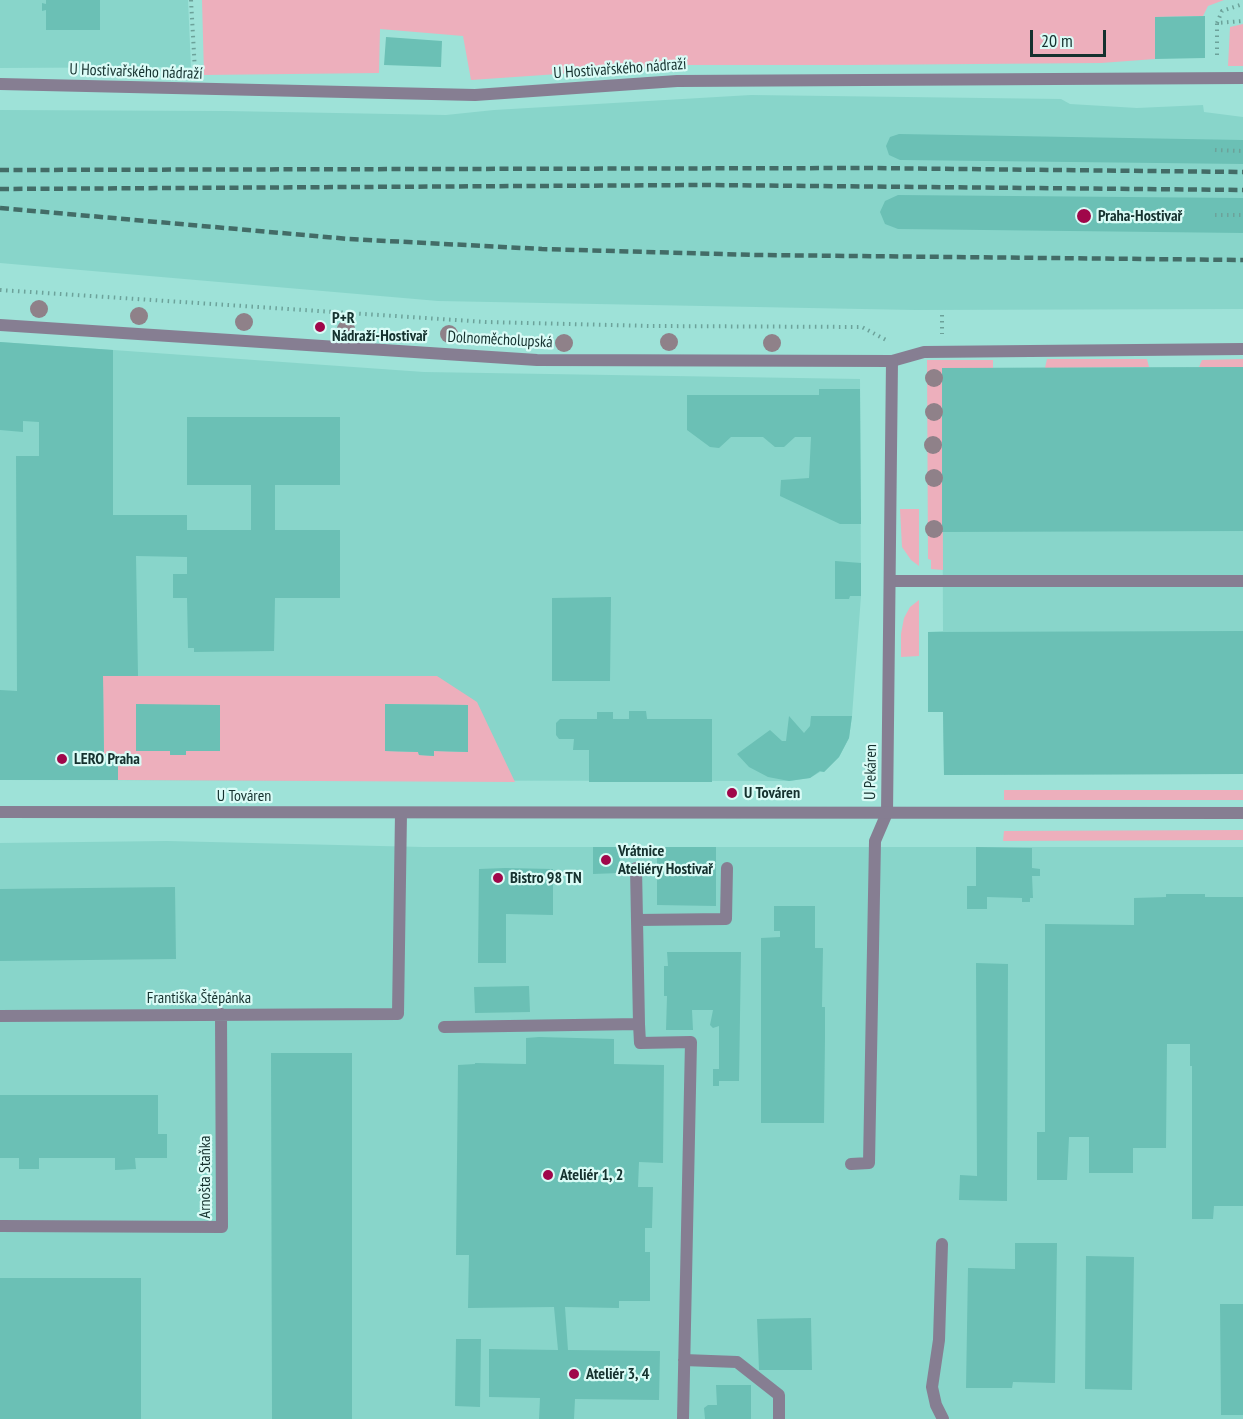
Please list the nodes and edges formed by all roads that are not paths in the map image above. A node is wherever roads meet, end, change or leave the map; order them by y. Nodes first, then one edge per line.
1 (1243, 78) edge
2 (0, 84) edge
3 (0, 325) edge
4 (1243, 349) edge
5 (892, 361) junction
6 (890, 581) junction
7 (1243, 581) edge
8 (0, 812) edge
9 (401, 813) junction
10 (887, 813) junction
11 (1243, 813) edge
12 (636, 868) dead end
13 (727, 868) dead end
14 (637, 920) junction
15 (222, 1014) junction
16 (0, 1016) edge
17 (639, 1024) junction
18 (444, 1027) dead end
19 (851, 1164) dead end
20 (0, 1226) edge
21 (942, 1244) dead end
22 (684, 1360) junction
23 (683, 1419) edge
24 (778, 1419) edge
25 (943, 1419) edge

1 - 2 street, U Hostivařského nádraží
3 - 5 street, Dolnoměcholupská
4 - 5 street, Dolnoměcholupská
5 - 6 street, U Pekáren
6 - 7 street
6 - 10 street, U Pekáren
8 - 9 street, U Továren
9 - 10 street, U Továren
9 - 15 street, Františka Štěpánka
10 - 11 street, U Továren
10 - 19 street, U Pekáren
12 - 14 street
13 - 14 street
14 - 17 street
15 - 16 street, Františka Štěpánka
15 - 20 street, Arnošta Staňka
17 - 18 street
17 - 22 street
21 - 25 street
22 - 23 street
22 - 24 street

